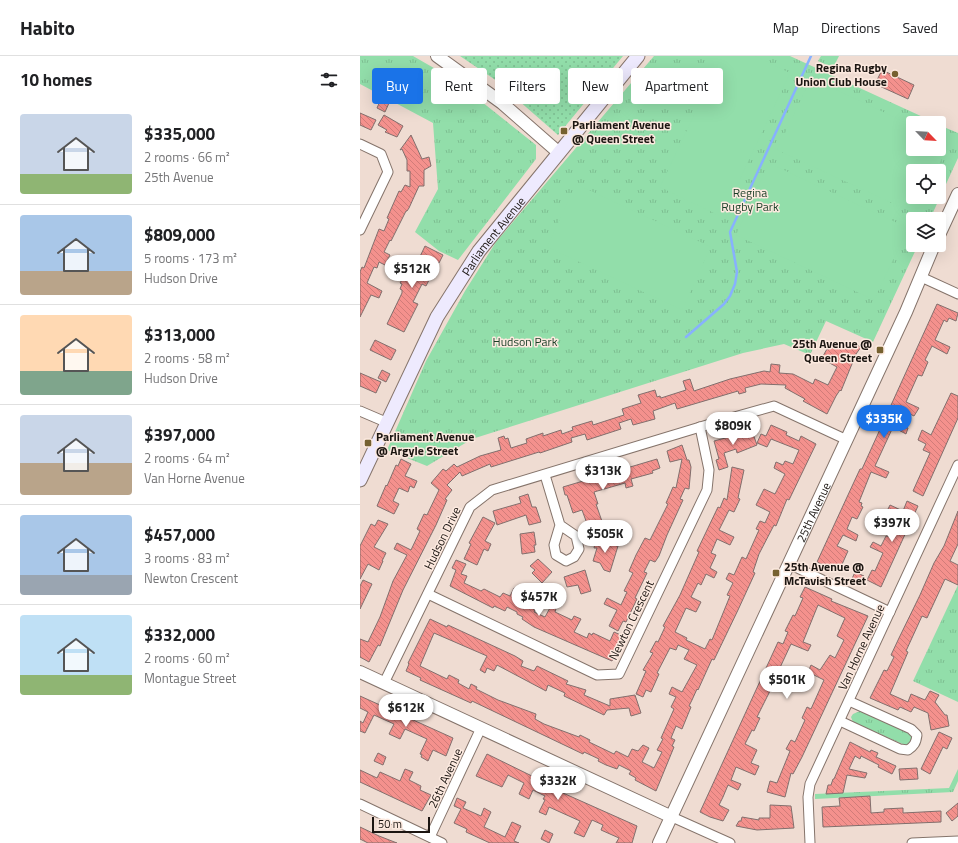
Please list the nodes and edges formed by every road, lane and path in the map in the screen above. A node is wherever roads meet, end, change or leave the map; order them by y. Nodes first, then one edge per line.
1 (437, 56) edge
2 (638, 56) edge
3 (360, 144) edge
4 (558, 152) junction
5 (958, 194) edge
6 (946, 220) edge
7 (360, 230) edge
8 (931, 252) edge
9 (921, 277) junction
10 (958, 294) edge
11 (360, 411) edge
12 (388, 423) junction
13 (700, 427) junction
14 (847, 440) junction
15 (958, 465) edge
16 (545, 475) junction
17 (360, 480) edge
18 (560, 525) dead end
19 (789, 564) junction
20 (428, 594) junction
21 (890, 612) junction
22 (360, 672) edge
23 (384, 683) junction
24 (849, 701) junction
25 (840, 721) junction
26 (481, 728) junction
27 (360, 804) edge
28 (672, 816) junction
29 (430, 838) junction
30 (958, 841) edge
31 (442, 843) edge
32 (659, 843) edge
33 (730, 843) edge
34 (810, 843) edge
35 (912, 843) edge

1 - 4 street
2 - 4 main road, Parliament Avenue
3 - 7 street
4 - 12 main road, Parliament Avenue
5 - 6 street
8 - 9 street, 25th Avenue
9 - 10 street
9 - 14 street, 25th Avenue
11 - 12 street
12 - 17 main road, Parliament Avenue
13 - 14 street, Hudson Drive
13 - 16 street, Hudson Drive
13 - 20 street, Newton Crescent
14 - 19 street, 25th Avenue
15 - 21 street, Van Horne Avenue
16 - 18 street
16 - 20 street, Hudson Drive
19 - 21 street
19 - 28 street, 25th Avenue
20 - 23 street, Hudson Drive
21 - 24 street, Van Horne Avenue
22 - 23 street
23 - 26 street
24 - 25 street, Van Horne Avenue
24 - 25 street
25 - 34 street, Van Horne Avenue
26 - 28 street
26 - 29 street, 26th Avenue
27 - 29 street
28 - 32 street, 25th Avenue
28 - 33 street
29 - 31 street
30 - 35 street

